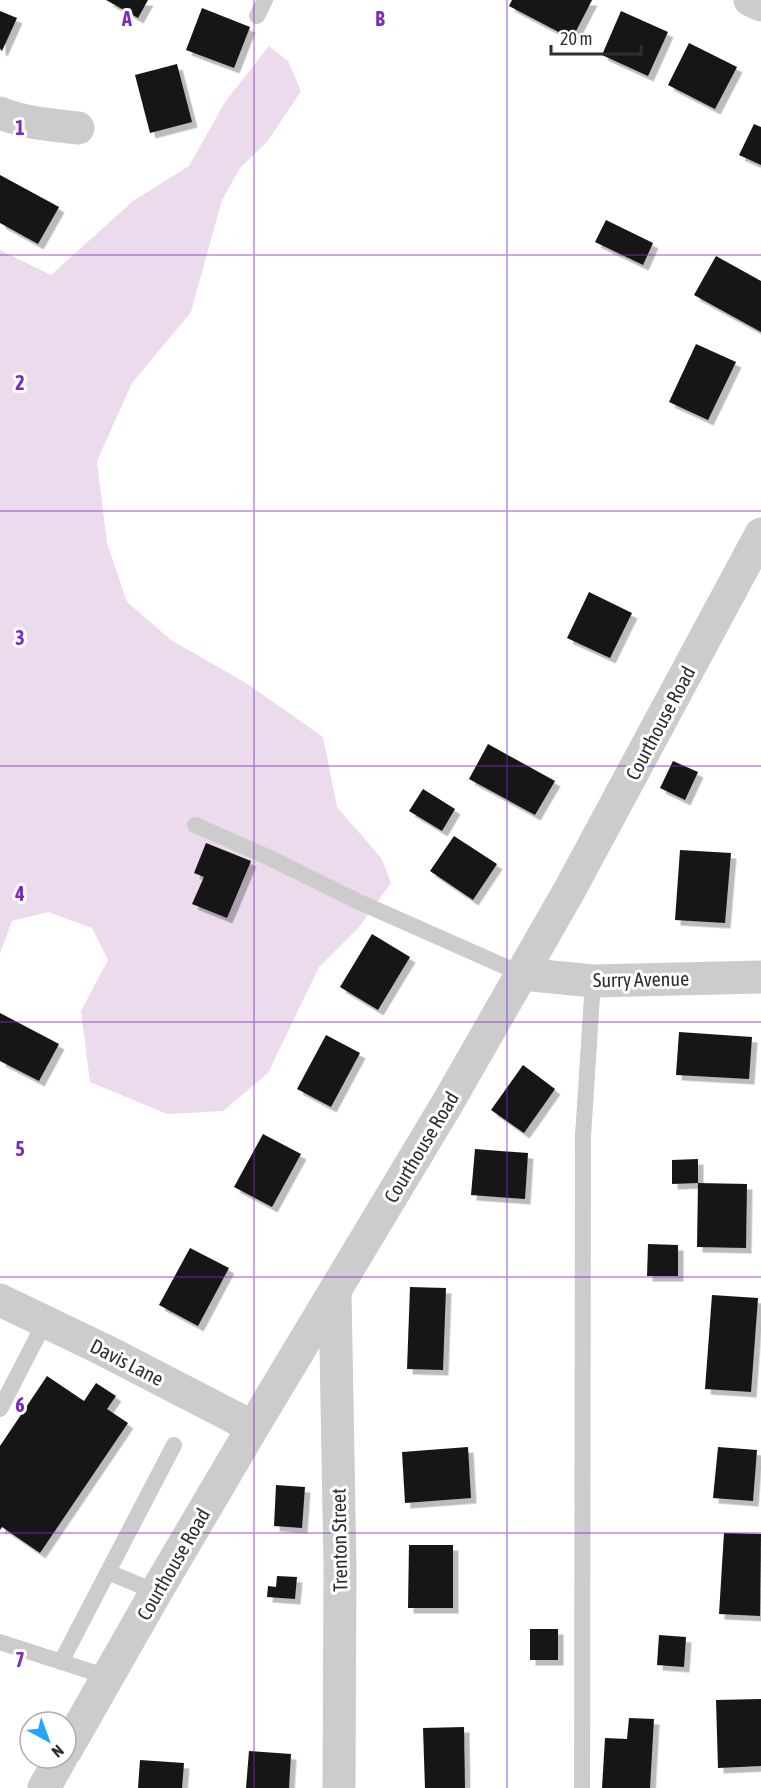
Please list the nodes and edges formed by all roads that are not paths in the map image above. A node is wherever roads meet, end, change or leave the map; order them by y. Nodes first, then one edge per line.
1 (265, 0) edge
2 (750, 0) edge
3 (761, 5) edge
4 (257, 16) dead end
5 (0, 113) edge
6 (78, 128) dead end
7 (761, 534) edge
8 (195, 825) dead end
9 (522, 974) junction
10 (761, 977) edge
11 (593, 981) junction
12 (335, 1293) junction
13 (0, 1300) edge
14 (45, 1322) junction
15 (0, 1409) edge
16 (253, 1427) junction
17 (174, 1445) dead end
18 (108, 1572) junction
19 (156, 1593) junction
20 (0, 1642) edge
21 (61, 1662) junction
22 (108, 1677) junction
23 (78, 1729) edge
24 (54, 1770) edge
25 (44, 1788) edge
26 (339, 1788) edge
27 (582, 1788) edge

1 - 4 lane
2 - 3 street
5 - 6 street
7 - 9 street, Courthouse Road
8 - 9 lane
9 - 11 street, Surry Avenue
9 - 12 street, Courthouse Road
10 - 11 street, Surry Avenue
11 - 27 lane
12 - 16 street, Courthouse Road
12 - 26 street, Trenton Street
13 - 14 street, Davis Lane
14 - 15 lane
14 - 16 street, Davis Lane
16 - 19 street, Courthouse Road
17 - 18 lane
18 - 19 lane
18 - 21 lane
19 - 22 street, Courthouse Road
20 - 21 lane
21 - 22 lane
22 - 23 street, Courthouse Road
24 - 25 street

